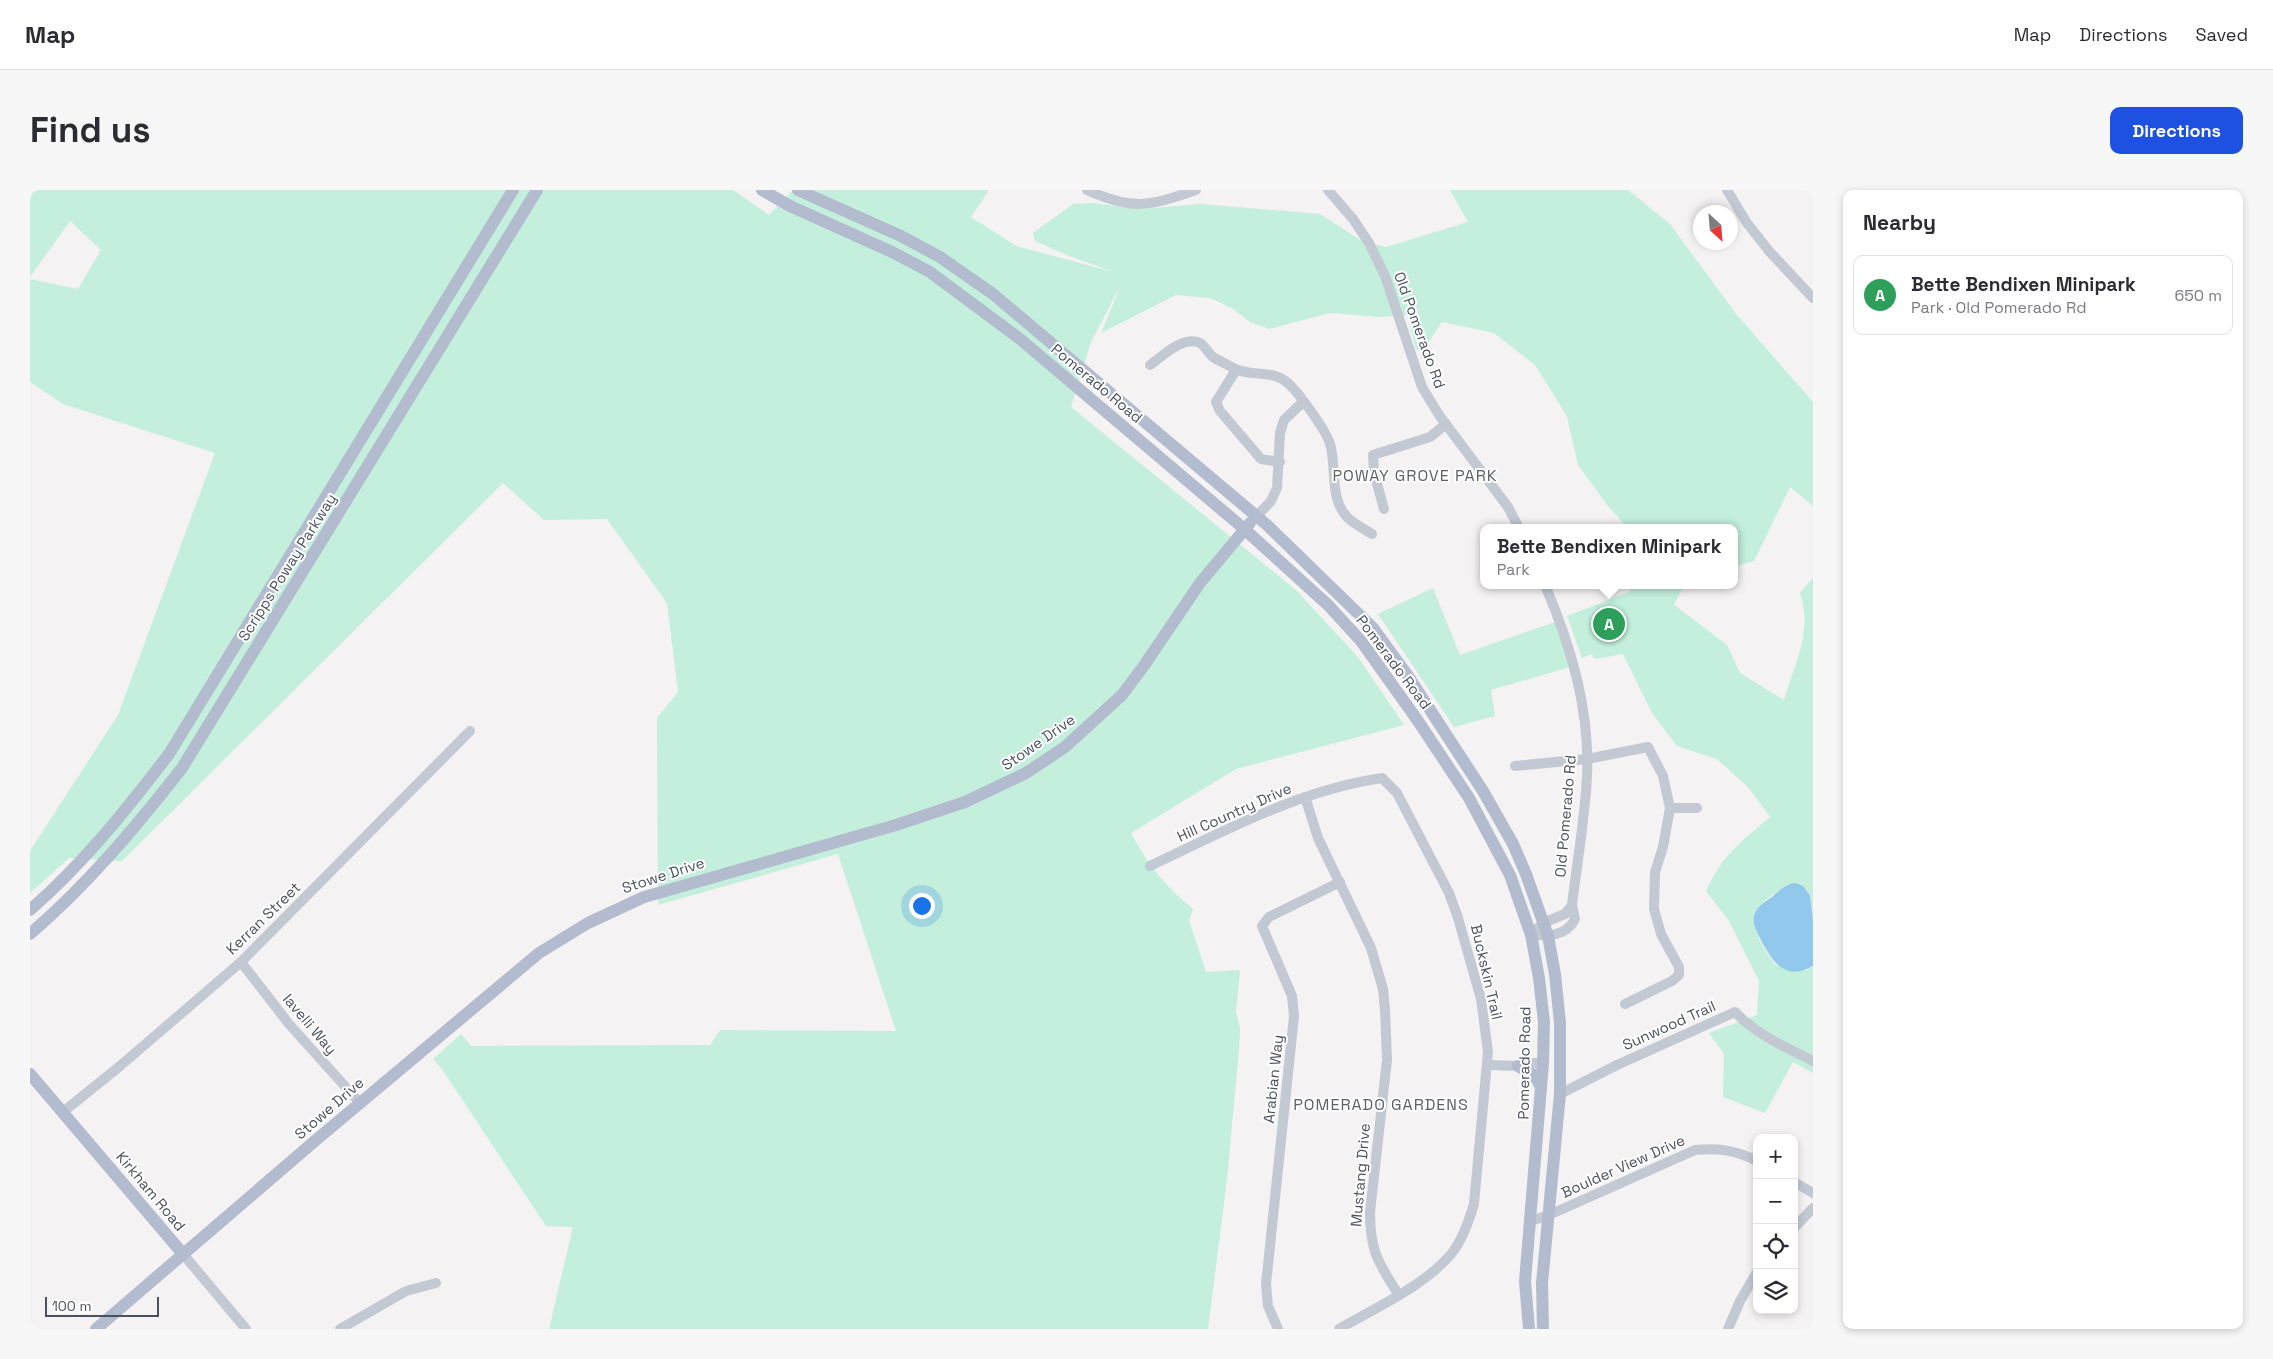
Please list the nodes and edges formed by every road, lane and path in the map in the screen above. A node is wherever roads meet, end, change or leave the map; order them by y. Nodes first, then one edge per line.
1 (513, 190) edge
2 (537, 190) edge
3 (762, 190) edge
4 (798, 190) edge
5 (1087, 190) edge
6 (1196, 190) edge
7 (1328, 190) edge
8 (1727, 190) edge
9 (1813, 298) edge
10 (1150, 365) dead end
11 (1236, 370) junction
12 (1303, 402) junction
13 (1446, 424) junction
14 (1280, 462) junction
15 (1384, 509) dead end
16 (1257, 516) junction
17 (1517, 524) edge
18 (1245, 530) junction
19 (1372, 534) dead end
20 (1546, 589) edge
21 (470, 732) dead end
22 (1587, 759) junction
23 (1515, 766) dead end
24 (1389, 783) joint
25 (1305, 797) junction
26 (1670, 808) junction
27 (1697, 808) dead end
28 (1150, 866) dead end
29 (1340, 882) junction
30 (1572, 905) junction
31 (30, 910) edge
32 (1543, 923) junction
33 (30, 934) edge
34 (1531, 935) junction
35 (1548, 936) junction
36 (240, 962) junction
37 (1625, 1004) dead end
38 (1813, 1061) edge
39 (1543, 1063) junction
40 (1487, 1065) junction
41 (1518, 1066) junction
42 (30, 1074) edge
43 (1542, 1089) junction
44 (1560, 1094) junction
45 (360, 1103) junction
46 (63, 1112) junction
47 (1753, 1159) edge
48 (1798, 1184) edge
49 (1813, 1193) edge
50 (1813, 1208) edge
51 (1549, 1215) junction
52 (1531, 1221) junction
53 (1798, 1224) edge
54 (183, 1254) junction
55 (1753, 1279) edge
56 (436, 1283) dead end
57 (1398, 1294) junction
58 (96, 1329) edge
59 (246, 1329) edge
60 (340, 1329) edge
61 (1278, 1329) edge
62 (1340, 1329) edge
63 (1529, 1329) edge
64 (1543, 1329) edge
65 (1728, 1329) edge

1 - 31 main road, Scripps Poway Parkway
2 - 33 main road, Scripps Poway Parkway
3 - 18 main road, Pomerado Road
4 - 16 main road, Pomerado Road
5 - 6 street
7 - 13 street, Old Pomerado Rd
8 - 9 street
10 - 11 street
11 - 12 street
11 - 14 street
12 - 14 street
12 - 19 street
13 - 15 street
13 - 17 street, Old Pomerado Rd
14 - 16 street
16 - 18 main road, Stowe Drive
16 - 32 main road, Pomerado Road
18 - 34 main road, Pomerado Road
18 - 45 main road, Stowe Drive
20 - 22 street, Old Pomerado Rd
21 - 36 street, Kerran Street
22 - 23 street
22 - 26 street
22 - 30 street, Old Pomerado Rd
24 - 25 street, Hill Country Drive
24 - 40 street, Buckskin Trail
25 - 28 street, Hill Country Drive
25 - 29 street, Mustang Drive
26 - 27 street
26 - 37 street
29 - 57 street, Mustang Drive
29 - 61 street, Arabian Way
30 - 32 street
30 - 35 street, Old Pomerado Rd
32 - 34 street
32 - 35 main road, Pomerado Road
34 - 35 street, Old Pomerado Rd
34 - 39 main road, Pomerado Road
35 - 44 main road, Pomerado Road
36 - 45 street, Iavelli Way
36 - 46 street, Kerran Street
38 - 44 street, Sunwood Trail
39 - 41 street
39 - 43 main road, Pomerado Road
39 - 44 main road
40 - 41 street
40 - 57 street, Buckskin Trail
41 - 43 main road
42 - 46 main road, Kirkham Road
43 - 52 main road, Pomerado Road
44 - 51 main road, Pomerado Road
45 - 54 main road, Stowe Drive
46 - 54 main road, Kirkham Road
47 - 51 street, Boulder View Drive
48 - 49 street
50 - 53 street
51 - 52 street, Boulder View Drive
51 - 64 main road, Pomerado Road
52 - 63 main road, Pomerado Road
54 - 58 main road, Stowe Drive
54 - 59 street, Kirkham Road
55 - 65 street
56 - 60 street
57 - 62 street, Buckskin Trail

